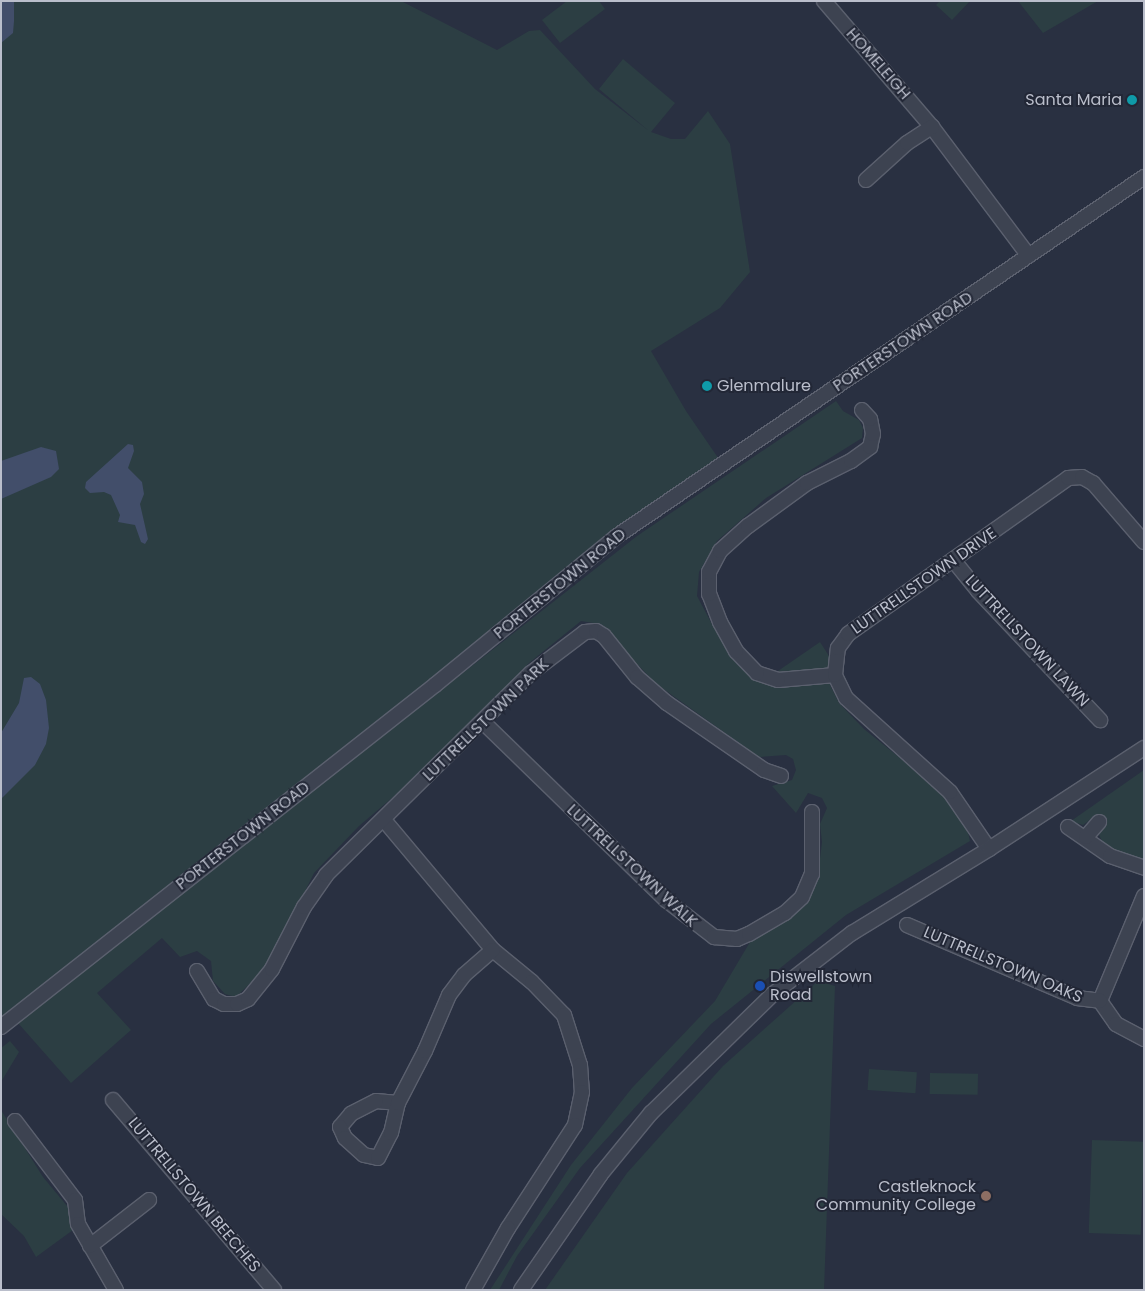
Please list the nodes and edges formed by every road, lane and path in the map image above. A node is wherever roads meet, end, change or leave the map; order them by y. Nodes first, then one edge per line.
1 (824, 1) edge
2 (932, 126) junction
3 (1144, 177) edge
4 (866, 180) dead end
5 (1030, 256) junction
6 (862, 410) dead end
7 (1144, 542) edge
8 (954, 561) junction
9 (835, 675) junction
10 (1100, 720) dead end
11 (483, 722) junction
12 (1144, 748) edge
13 (781, 776) dead end
14 (812, 812) dead end
15 (384, 820) junction
16 (1099, 822) dead end
17 (1068, 827) dead end
18 (1086, 837) junction
19 (989, 849) junction
20 (1144, 868) edge
21 (1144, 896) edge
22 (907, 925) dead end
23 (493, 950) junction
24 (197, 972) dead end
25 (1100, 1001) junction
26 (1, 1027) edge
27 (1144, 1039) edge
28 (113, 1100) dead end
29 (398, 1103) junction
30 (15, 1121) dead end
31 (149, 1200) dead end
32 (90, 1246) junction
33 (116, 1290) edge
34 (274, 1290) edge
35 (473, 1290) edge
36 (521, 1290) edge

1 - 2 street, HOMELEIGH
2 - 4 street
2 - 5 street, HOMELEIGH
3 - 5 street, PORTERSTOWN ROAD
5 - 26 street, PORTERSTOWN ROAD
6 - 9 street
7 - 8 street, LUTTRELLSTOWN DRIVE
8 - 9 street, LUTTRELLSTOWN DRIVE
8 - 10 street, LUTTRELLSTOWN LAWN
9 - 19 street
11 - 13 street, LUTTRELLSTOWN PARK
11 - 14 street, LUTTRELLSTOWN WALK
11 - 15 street, LUTTRELLSTOWN PARK
12 - 19 street
15 - 23 street
15 - 24 street, LUTTRELLSTOWN PARK
16 - 18 street
17 - 18 street
18 - 20 street
19 - 36 street
21 - 25 street
22 - 25 street, LUTTRELLSTOWN OAKS
23 - 29 street
23 - 35 street
25 - 27 street
28 - 34 street, LUTTRELLSTOWN BEECHES
29 - 29 street
30 - 32 street
31 - 32 street
32 - 33 street

